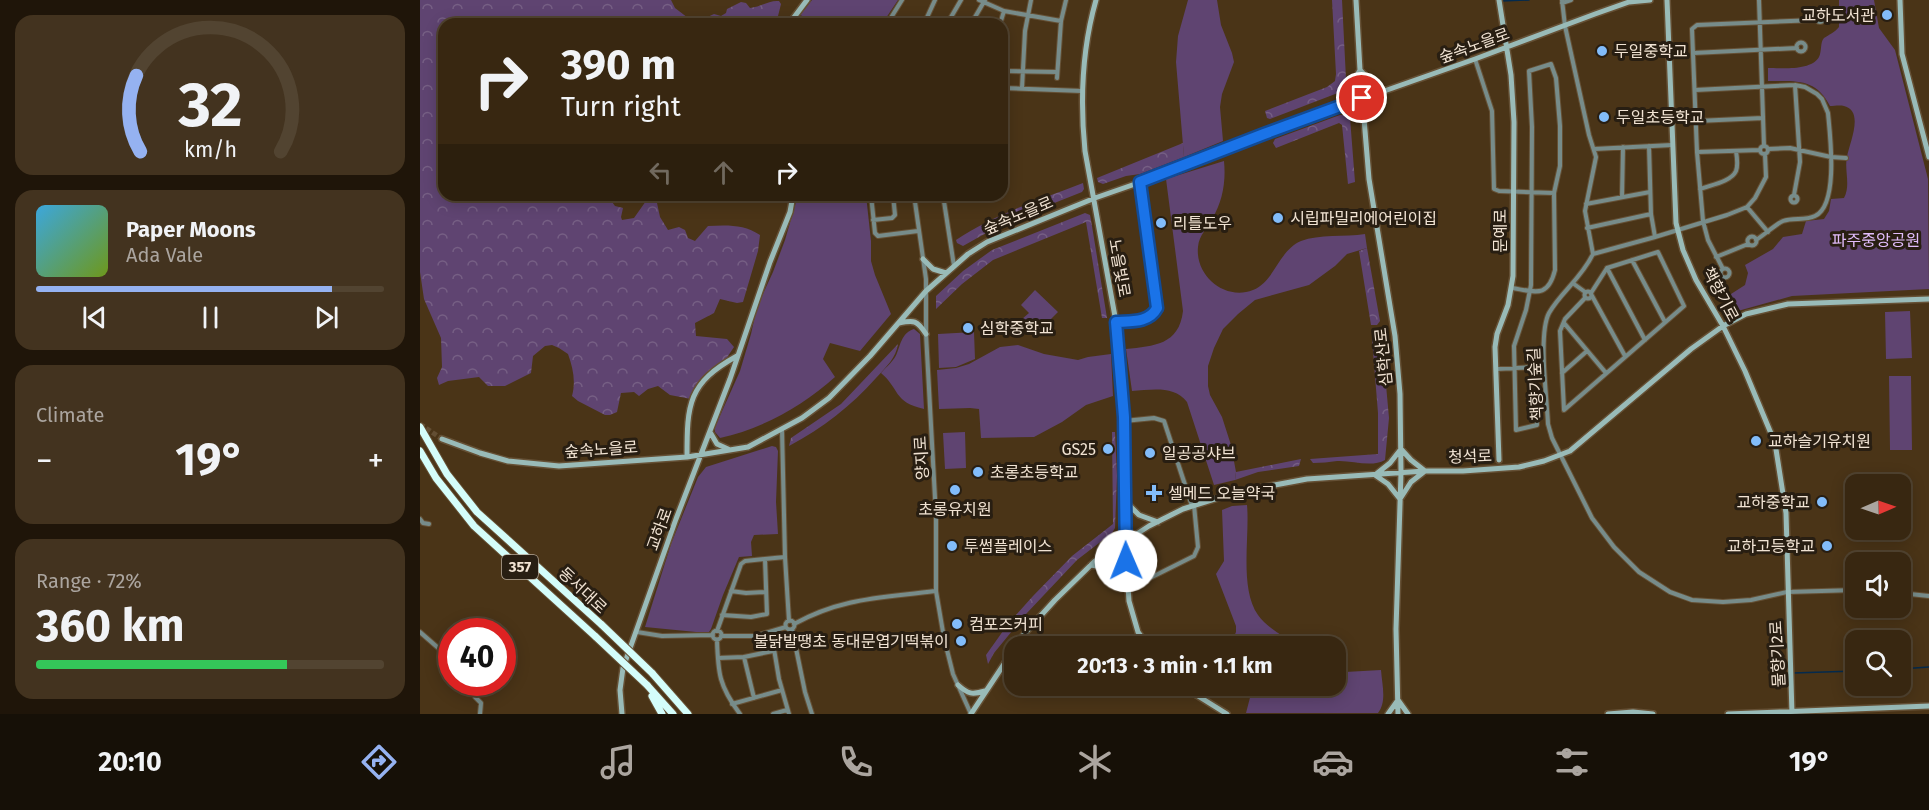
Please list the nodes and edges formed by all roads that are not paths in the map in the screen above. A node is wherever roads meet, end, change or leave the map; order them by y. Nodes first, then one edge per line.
1 (807, 0) edge
2 (902, 0) edge
3 (935, 0) edge
4 (961, 0) edge
5 (1031, 0) edge
6 (1066, 0) edge
7 (1096, 0) edge
8 (1356, 0) edge
9 (1499, 0) edge
10 (1571, 0) edge
11 (1650, 0) edge
12 (1667, 0) edge
13 (1759, 0) edge
14 (1900, 0) edge
15 (982, 1) edge
16 (1562, 2) edge
17 (1619, 3) edge
18 (1004, 10) junction
19 (1028, 15) junction
20 (794, 18) edge
21 (891, 18) edge
22 (927, 18) edge
23 (950, 18) edge
24 (974, 18) edge
25 (1002, 18) edge
26 (1816, 20) dead end
27 (1061, 21) junction
28 (1760, 21) junction
29 (1565, 26) junction
30 (1507, 47) junction
31 (1797, 48) dead end
32 (1761, 51) junction
33 (1693, 53) junction
34 (1474, 59) junction
35 (1359, 70) junction
36 (1008, 71) edge
37 (1023, 71) junction
38 (1057, 72) junction
39 (1057, 78) dead end
40 (1795, 85) junction
41 (1008, 87) edge
42 (1762, 87) junction
43 (1022, 88) junction
44 (1695, 90) junction
45 (1082, 91) junction
46 (1385, 91) junction
47 (1362, 98) junction
48 (1340, 106) junction
49 (1763, 118) junction
50 (1697, 121) junction
51 (1364, 122) junction
52 (1672, 145) junction
53 (1649, 146) junction
54 (1623, 147) junction
55 (1594, 149) junction
56 (1766, 150) junction
57 (1799, 150) junction
58 (1737, 151) junction
59 (1697, 152) junction
60 (1831, 157) junction
61 (1846, 158) dead end
62 (1929, 158) edge
63 (1140, 182) junction
64 (1700, 189) junction
65 (1650, 192) junction
66 (1513, 193) junction
67 (1532, 193) junction
68 (1554, 194) junction
69 (1794, 195) dead end
70 (1622, 197) junction
71 (1095, 198) junction
72 (793, 201) edge
73 (871, 201) edge
74 (894, 201) edge
75 (915, 201) edge
76 (944, 201) edge
77 (1586, 204) junction
78 (1747, 207) junction
79 (1651, 214) junction
80 (873, 220) junction
81 (1703, 221) junction
82 (1587, 228) junction
83 (1677, 229) junction
84 (919, 231) junction
85 (1768, 232) junction
86 (1655, 237) junction
87 (1593, 254) junction
88 (1716, 256) junction
89 (923, 259) junction
90 (1632, 260) junction
91 (954, 266) junction
92 (1607, 268) junction
93 (1723, 269) dead end
94 (946, 273) junction
95 (1574, 284) junction
96 (1512, 288) junction
97 (926, 291) junction
98 (1530, 291) junction
99 (1588, 294) junction
100 (1929, 299) edge
101 (1116, 322) junction
102 (1665, 322) junction
103 (1564, 323) junction
104 (897, 324) junction
105 (1723, 326) junction
106 (926, 334) junction
107 (1645, 340) junction
108 (1587, 351) junction
109 (737, 356) junction
110 (1626, 356) junction
111 (1495, 369) junction
112 (1514, 369) junction
113 (1562, 373) junction
114 (1606, 373) junction
115 (1125, 421) junction
116 (420, 427) edge
117 (782, 429) junction
118 (710, 431) junction
119 (442, 439) tunnel mouth
120 (1401, 448) junction
121 (730, 450) junction
122 (420, 451) edge
123 (701, 454) junction
124 (1560, 456) junction
125 (687, 457) junction
126 (1499, 460) dead end
127 (1425, 471) junction
128 (1401, 473) junction
129 (1375, 475) junction
130 (1400, 499) junction
131 (1125, 501) junction
132 (1193, 505) junction
133 (420, 519) edge
134 (1158, 522) junction
135 (429, 524) dead end
136 (1125, 542) junction
137 (785, 557) junction
138 (765, 559) junction
139 (1091, 565) junction
140 (1126, 579) junction
141 (1128, 590) junction
142 (1845, 590) edge
143 (731, 591) junction
144 (936, 591) junction
145 (766, 592) junction
146 (1787, 592) junction
147 (1911, 594) edge
148 (1929, 596) edge
149 (722, 615) junction
150 (789, 621) junction
151 (794, 624) junction
152 (786, 627) junction
153 (792, 629) junction
154 (717, 631) junction
155 (420, 632) edge
156 (637, 632) junction
157 (713, 635) junction
158 (722, 636) junction
159 (1023, 636) edge
160 (1141, 636) edge
161 (717, 640) junction
162 (773, 643) dead end
163 (438, 650) edge
164 (774, 651) junction
165 (744, 657) junction
166 (718, 658) junction
167 (1004, 664) edge
168 (647, 685) junction
169 (958, 685) junction
170 (782, 690) junction
171 (986, 690) junction
172 (476, 696) edge
173 (1198, 696) edge
174 (754, 698) junction
175 (1398, 700) junction
176 (732, 704) junction
177 (1929, 706) edge
178 (788, 712) edge
179 (1792, 713) edge
180 (480, 714) edge
181 (622, 714) edge
182 (662, 714) edge
183 (673, 714) edge
184 (688, 714) edge
185 (740, 714) edge
186 (773, 714) edge
187 (812, 714) edge
188 (971, 714) edge
189 (1227, 714) edge
190 (1388, 714) edge
191 (1398, 714) edge
192 (1408, 714) edge
193 (1608, 714) edge
194 (1653, 714) edge
195 (1728, 714) edge

1 - 20 street
2 - 21 street
3 - 22 street
4 - 23 street
5 - 19 street
6 - 27 street
7 - 45 street, 노을빛로
8 - 35 street, 심학산로
9 - 30 street, 문예로
10 - 16 street
11 - 17 street, 숲속노을로
12 - 52 street, 책향기로
13 - 28 street
14 - 62 street
15 - 18 street
15 - 24 street
16 - 29 street
17 - 29 street, 숲속노을로
18 - 19 street
18 - 25 street
19 - 27 street
19 - 37 street
26 - 28 street
27 - 38 street
28 - 32 street
28 - 33 street
29 - 30 street, 숲속노을로
29 - 55 street
30 - 34 street, 숲속노을로
30 - 66 street, 문예로
31 - 32 street
32 - 33 street
32 - 42 street
33 - 44 street
34 - 46 street, 숲속노을로
34 - 66 street
35 - 46 street
35 - 47 street, 심학산로
35 - 48 street
36 - 37 street
37 - 38 street
37 - 43 street
38 - 39 street
40 - 42 street
40 - 57 street
40 - 60 street
41 - 43 street
42 - 44 street
42 - 49 street
43 - 45 street
44 - 50 street
45 - 71 street, 노을빛로
46 - 47 street, 숲속노을로
46 - 51 street
47 - 48 street, 숲속노을로
47 - 51 street, 심학산로
48 - 51 street
48 - 63 street, 숲속노을로
49 - 50 street
49 - 56 street
50 - 59 street
51 - 120 street, 심학산로
52 - 53 street
52 - 83 street, 책향기로
53 - 54 street
53 - 65 street
54 - 55 street
54 - 70 street
55 - 77 street
56 - 57 street
56 - 58 street
56 - 78 street
57 - 60 street
57 - 69 street
58 - 59 street
58 - 64 street
59 - 64 street
60 - 61 street
60 - 85 street
63 - 71 street, 숲속노을로
63 - 101 street
64 - 81 street
65 - 70 street
65 - 79 street
66 - 67 street
66 - 96 street, 문예로
67 - 68 street
67 - 68 street
67 - 98 street
68 - 98 street
70 - 77 street
71 - 91 street, 숲속노을로
71 - 101 street, 노을빛로
72 - 109 street, 교하로
73 - 80 street
74 - 80 street
75 - 84 street, 양지로
76 - 91 street
77 - 82 street
78 - 81 street
78 - 85 street
79 - 82 street
79 - 86 street
80 - 84 street
81 - 83 street
81 - 88 street
82 - 87 street
83 - 86 street
83 - 105 street, 책향기로
84 - 89 street, 양지로
85 - 88 street
86 - 87 street
87 - 95 street, 책향기숲길
88 - 93 street
89 - 94 street
89 - 97 street, 양지로
90 - 92 street
90 - 102 street
90 - 102 street
91 - 94 street, 숲속노을로
92 - 99 street
92 - 107 street
94 - 97 street, 숲속노을로
95 - 99 street
95 - 124 street, 책향기숲길
96 - 98 street
96 - 111 street, 문예로
97 - 104 street, 숲속노을로
97 - 106 street, 양지로
98 - 112 street
99 - 103 street
99 - 110 street
100 - 105 street, 청석로
101 - 115 street, 노을빛로
102 - 107 street
103 - 108 street
103 - 113 street
104 - 106 street
104 - 117 street, 숲속노을로
105 - 124 street, 청석로
105 - 146 street, 책향기로
106 - 144 street, 양지로
107 - 110 street
108 - 113 street
108 - 114 street
109 - 118 street, 교하로
109 - 125 street
110 - 114 street
111 - 112 street
111 - 126 street, 문예로
112 - 112 street
113 - 114 street
115 - 131 street, 노을빛로
115 - 132 street
116 - 184 highway, 동서대로 / 357, bridge
117 - 121 street, 숲속노을로
117 - 137 street
118 - 121 street
118 - 123 street, 교하로
119 - 125 street, 숲속노을로
120 - 127 street
120 - 128 street, 심학산로
120 - 129 street
121 - 123 street, 숲속노을로
122 - 168 highway, 동서대로 / 357, bridge
123 - 125 street, 숲속노을로
123 - 156 street, 교하로
124 - 127 street, 청석로
124 - 146 street, 책향기숲길
127 - 128 street, 청석로
127 - 130 street
128 - 129 street, 청석로
128 - 130 street, 심학산로
129 - 130 street
129 - 132 street, 청석로
130 - 175 street, 심학산로
131 - 134 street
131 - 136 street, 노을빛로
132 - 134 street, 청석로
132 - 141 street
133 - 135 street
134 - 136 street, 청석로
136 - 139 street, 청석로
136 - 140 street, 노을빛로
137 - 138 street
137 - 150 street
138 - 143 street
138 - 145 street
139 - 140 street
139 - 159 street, 청석로
140 - 141 street, 노을빛로
141 - 160 street, 노을빛로
142 - 146 street, 책향기숲길
143 - 145 street
143 - 149 street
144 - 151 street
144 - 169 street, 양지로
145 - 149 street
146 - 179 street, 물향기2로
147 - 148 street
149 - 154 street
150 - 151 street
150 - 152 street
151 - 153 street
152 - 153 street
152 - 158 street
153 - 187 street
154 - 157 street
154 - 158 street
155 - 163 street
156 - 157 street
156 - 181 street, 교하로
157 - 161 street
158 - 161 street
161 - 166 street
162 - 164 street
164 - 165 street
164 - 170 street
165 - 166 street
165 - 174 street
166 - 176 street
167 - 171 street, 청석로
168 - 182 highway
168 - 183 highway, 동서대로 / 357
169 - 171 street
169 - 188 street, 양지로
170 - 174 street
170 - 178 street
171 - 188 street, 청석로
172 - 180 street
173 - 189 street
174 - 176 street
175 - 190 street
175 - 191 street, 심학산로
175 - 192 street
176 - 185 street
177 - 179 street
178 - 186 street
179 - 195 street
193 - 194 street

